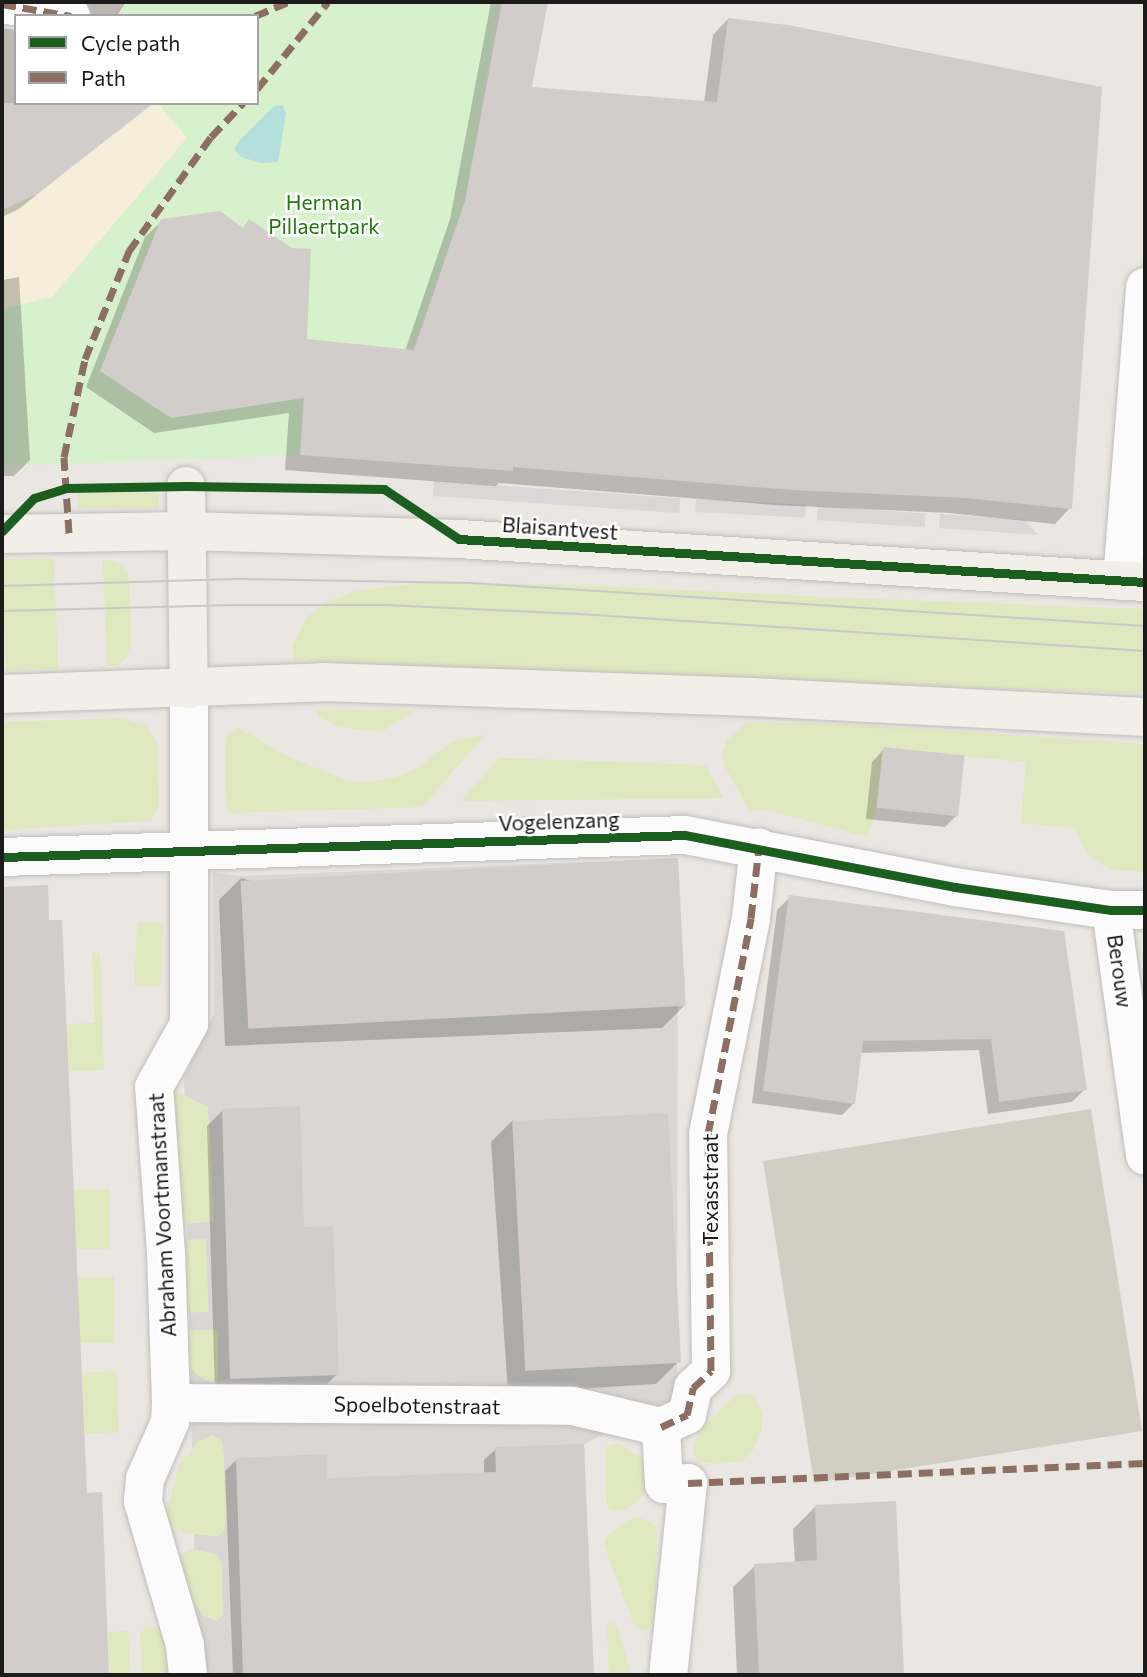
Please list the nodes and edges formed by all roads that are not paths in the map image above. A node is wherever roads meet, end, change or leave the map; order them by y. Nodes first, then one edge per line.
1 (2, 4) edge
2 (60, 14) edge
3 (1145, 287) edge
4 (186, 486) dead end
5 (187, 531) junction
6 (2, 534) edge
7 (1134, 582) edge
8 (189, 689) junction
9 (2, 694) edge
10 (1145, 717) edge
11 (759, 847) junction
12 (190, 849) junction
13 (2, 857) edge
14 (1128, 910) edge
15 (1145, 1156) edge
16 (171, 1403) junction
17 (661, 1427) junction
18 (188, 1675) edge
19 (668, 1675) edge

1 - 2 street
3 - 7 street
4 - 5 main road
5 - 6 main road, Blaisantvest
5 - 7 main road, Blaisantvest
5 - 8 main road
8 - 9 main road
8 - 10 main road
8 - 12 street, Abraham Voortmanstraat
11 - 12 street, Vogelenzang
11 - 14 street, Vogelenzang
11 - 17 street, Texasstraat
12 - 13 street, Vogelenzang
12 - 16 street, Abraham Voortmanstraat
14 - 15 street, Berouw
16 - 17 street, Spoelbotenstraat
16 - 18 street, Abraham Voortmanstraat
17 - 19 street

